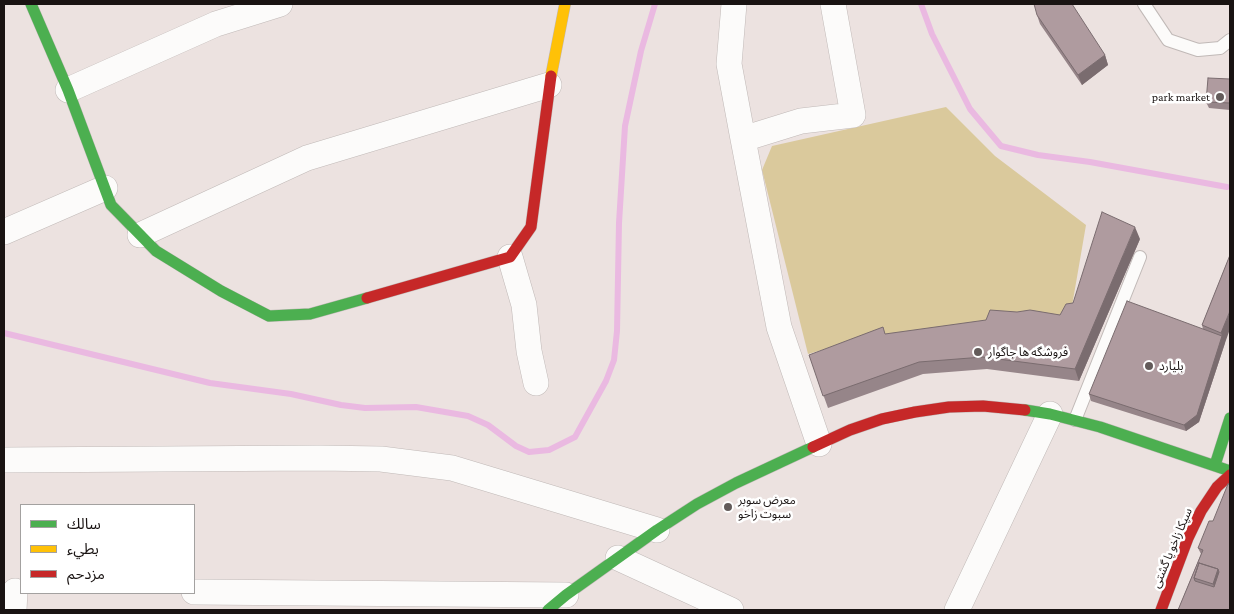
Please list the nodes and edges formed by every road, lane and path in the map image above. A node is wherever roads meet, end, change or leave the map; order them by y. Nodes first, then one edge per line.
1 (30, 4) edge
2 (280, 4) edge
3 (565, 4) edge
4 (734, 4) edge
5 (833, 4) edge
6 (1144, 4) edge
7 (1230, 40) edge
8 (549, 85) junction
9 (68, 90) junction
10 (743, 139) junction
11 (105, 188) junction
12 (4, 232) edge
13 (140, 235) junction
14 (510, 257) junction
15 (1140, 257) dead end
16 (536, 383) dead end
17 (1050, 414) junction
18 (1230, 418) edge
19 (1075, 420) junction
20 (819, 444) junction
21 (4, 460) edge
22 (1215, 465) junction
23 (1230, 473) edge
24 (657, 530) junction
25 (618, 558) junction
26 (195, 592) edge
27 (557, 602) edge
28 (731, 610) edge
29 (957, 610) edge
30 (1161, 610) edge

1 - 9 main road
2 - 9 street
3 - 8 main road
4 - 10 street
5 - 10 street
6 - 7 lane
8 - 13 street
8 - 14 main road
9 - 11 main road
10 - 20 street
11 - 12 street
11 - 13 main road
13 - 14 main road
14 - 16 street
15 - 19 lane
17 - 19 main road
17 - 20 main road
17 - 29 street
18 - 22 main road
19 - 22 main road
20 - 24 main road
21 - 24 street
22 - 23 main road
23 - 30 main road, سیکا زاخو یا گشتى
24 - 25 main road
25 - 27 main road
25 - 28 street
26 - 27 street

